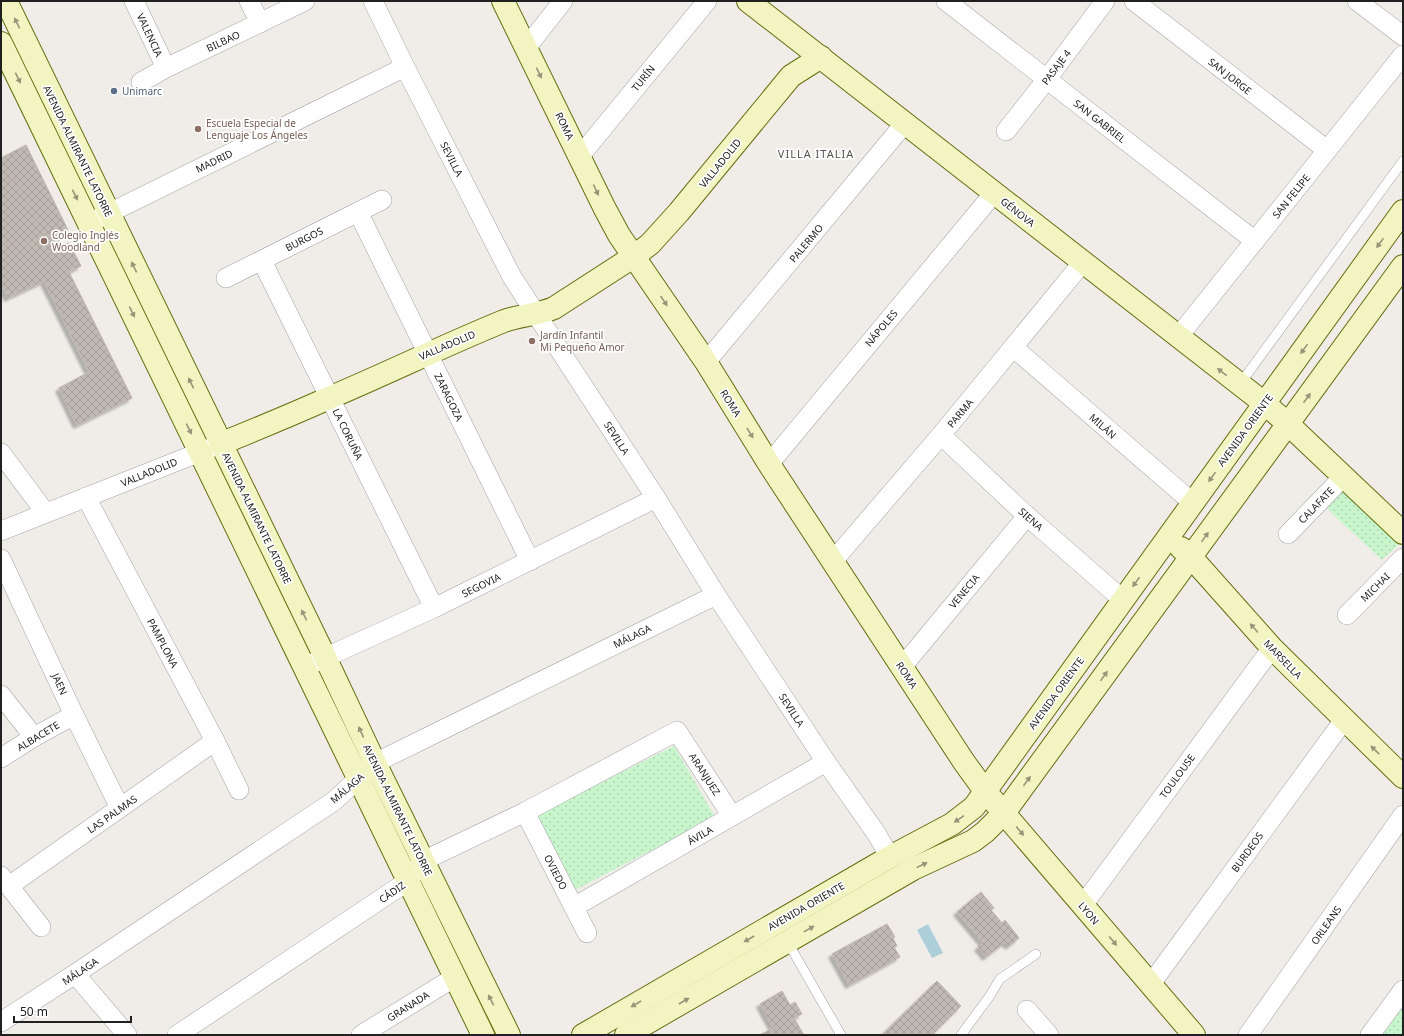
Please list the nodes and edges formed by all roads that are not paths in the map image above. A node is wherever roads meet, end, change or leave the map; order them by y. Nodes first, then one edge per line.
1 (6, 1) edge
2 (134, 1) edge
3 (249, 1) edge
4 (305, 1) edge
5 (373, 1) edge
6 (503, 1) edge
7 (563, 1) edge
8 (707, 1) edge
9 (748, 1) edge
10 (946, 1) edge
11 (1105, 1) edge
12 (1134, 1) edge
13 (1357, 1) edge
14 (260, 23) junction
15 (1403, 36) edge
16 (1, 43) edge
17 (526, 48) junction
18 (1403, 55) edge
19 (821, 57) junction
20 (404, 67) junction
21 (166, 68) junction
22 (1047, 79) junction
23 (141, 82) dead end
24 (905, 123) junction
25 (1006, 131) dead end
26 (1327, 150) junction
27 (580, 156) junction
28 (1403, 161) edge
29 (994, 193) junction
30 (382, 200) dead end
31 (1403, 211) edge
32 (358, 212) junction
33 (108, 214) junction
34 (89, 224) junction
35 (1255, 241) junction
36 (633, 257) junction
37 (262, 261) junction
38 (1083, 262) junction
39 (1403, 266) edge
40 (226, 278) dead end
41 (536, 314) junction
42 (1178, 337) junction
43 (1014, 348) junction
44 (428, 354) junction
45 (706, 362) junction
46 (1239, 385) junction
47 (330, 398) junction
48 (1264, 404) junction
49 (1288, 424) junction
50 (941, 435) junction
51 (220, 444) junction
52 (200, 452) junction
53 (1, 453) edge
54 (769, 464) junction
55 (1344, 476) junction
56 (86, 497) junction
57 (656, 498) junction
58 (1192, 503) junction
59 (45, 512) junction
60 (1027, 516) junction
61 (1, 531) edge
62 (1288, 534) dead end
63 (1403, 534) edge
64 (1168, 537) junction
65 (1191, 557) junction
66 (1403, 558) edge
67 (1, 559) edge
68 (530, 561) junction
69 (833, 561) junction
70 (716, 595) junction
71 (1123, 600) junction
72 (434, 608) junction
73 (1347, 615) dead end
74 (1272, 648) junction
75 (325, 657) junction
76 (304, 667) junction
77 (902, 667) junction
78 (1, 695) edge
79 (74, 715) junction
80 (1344, 720) junction
81 (677, 732) joint
82 (34, 737) junction
83 (215, 741) junction
84 (1, 758) edge
85 (826, 762) junction
86 (375, 763) junction
87 (1403, 777) edge
88 (358, 779) junction
89 (239, 790) dead end
90 (985, 791) junction
91 (120, 808) junction
92 (525, 812) junction
93 (1004, 813) junction
94 (1403, 815) edge
95 (732, 816) junction
96 (890, 857) junction
97 (423, 861) junction
98 (5, 881) edge
99 (408, 881) junction
100 (1083, 905) junction
101 (574, 907) junction
102 (41, 927) dead end
103 (587, 933) dead end
104 (787, 941) junction
105 (1036, 954) dead end
106 (76, 974) junction
107 (455, 977) junction
108 (1150, 985) junction
109 (1403, 990) edge
110 (1027, 1010) dead end
111 (1, 1022) edge
112 (127, 1035) edge
113 (177, 1035) edge
114 (361, 1035) edge
115 (483, 1035) edge
116 (509, 1035) edge
117 (583, 1035) edge
118 (626, 1035) edge
119 (841, 1035) edge
120 (961, 1035) edge
121 (1049, 1035) edge
122 (1194, 1035) edge
123 (1248, 1035) edge
124 (1370, 1035) edge

33 -> 1 main road, AVENIDA ALMIRANTE LATORRE
2 - 21 street, VALENCIA
3 - 14 street
4 - 14 street, BILBAO
5 - 20 street, SEVILLA
6 - 17 main road, ROMA
7 - 17 street
8 - 27 street, TURÍN
9 - 19 main road, GÉNOVA
10 - 22 street, SAN GABRIEL
11 - 22 street, PASAJE 4
12 - 26 street, SAN JORGE
13 - 15 street
14 - 21 street, BILBAO
16 -> 34 main road
17 -> 27 main road, ROMA
18 - 26 street, SAN FELIPE
19 - 24 main road, GÉNOVA
19 - 36 main road, VALLADOLID
20 - 33 street, MADRID
20 - 41 street, SEVILLA
21 - 23 street, BILBAO
22 - 25 street, PASAJE 4
22 - 35 street, SAN GABRIEL
24 - 29 main road, GÉNOVA
24 - 45 street, PALERMO
26 - 35 street, SAN FELIPE
27 -> 36 main road, ROMA
28 - 46 lane
29 - 38 main road, GÉNOVA
29 - 54 street, NÁPOLES
30 - 32 street, BURGOS
31 -> 48 main road, AVENIDA ORIENTE
32 - 37 street, BURGOS
32 - 44 street, ZARAGOZA
33 - 34 street, MADRID
51 -> 33 main road, AVENIDA ALMIRANTE LATORRE
34 -> 52 main road
35 - 42 street, SAN FELIPE
36 - 41 main road, VALLADOLID
36 -> 45 main road, ROMA
37 - 40 street, BURGOS
37 - 47 street, LA CORUÑA
38 - 42 main road, GÉNOVA
38 - 43 street, PARMA
49 -> 39 main road
41 - 44 main road, VALLADOLID
41 - 57 street, SEVILLA
46 -> 42 main road, GÉNOVA
43 - 50 street, PARMA
43 - 58 street, MILÁN
44 - 47 main road, VALLADOLID
44 - 68 street, ZARAGOZA
45 -> 54 main road, ROMA
46 - 48 main road, GÉNOVA
47 - 51 main road, VALLADOLID
47 - 72 street, LA CORUÑA
48 - 49 main road, GÉNOVA
48 -> 58 main road, AVENIDA ORIENTE
49 - 55 main road, GÉNOVA
65 -> 49 main road
50 - 60 street, SIENA
50 - 69 street, PARMA
51 - 52 street, VALLADOLID
75 -> 51 main road, AVENIDA ALMIRANTE LATORRE
52 - 56 street, VALLADOLID
52 - 76 main road
53 - 59 street
54 - 69 main road, ROMA
55 - 62 street, CALAFATE
55 - 63 main road, GÉNOVA
56 - 59 street, VALLADOLID
56 - 83 street, PAMPLONA
57 - 68 street, SEGOVIA
57 - 70 street, SEVILLA
58 - 64 main road, AVENIDA ORIENTE
59 - 61 street, VALLADOLID
60 - 71 street, SIENA
60 - 77 street, VENECIA
64 - 65 main road, MARSELLA
64 -> 71 main road, AVENIDA ORIENTE
74 -> 65 main road, MARSELLA
93 -> 65 main road
66 - 73 street, MICHAI
67 - 79 street, JAEN
68 - 72 street, SEGOVIA
69 - 77 main road, ROMA
70 - 85 street, SEVILLA
70 - 86 street, MÁLAGA
71 - 90 main road, AVENIDA ORIENTE
72 - 75 street, SEGOVIA
74 - 80 main road, MARSELLA
74 - 100 street, TOULOUSE
75 - 76 street, SEGOVIA
86 -> 75 main road, AVENIDA ALMIRANTE LATORRE
76 - 88 main road
77 - 90 main road, ROMA
78 - 82 street
79 - 82 street, ALBACETE
79 - 91 street, JAEN
87 -> 80 main road, MARSELLA
80 - 108 street, BURDEOS
81 - 92 street, CÁDIZ
81 - 95 street, ARANJUEZ
82 - 84 street, ALBACETE
83 - 89 street, PAMPLONA
83 - 91 street, LAS PALMAS
85 - 95 street, ÁVILA
85 - 96 street, SEVILLA
86 - 88 street, MÁLAGA
86 - 97 main road, AVENIDA ALMIRANTE LATORRE
88 - 99 main road
88 - 106 street, MÁLAGA
90 - 93 main road, LYON
90 -> 96 main road, AVENIDA ORIENTE
91 - 98 street, LAS PALMAS
92 - 97 street, CÁDIZ
92 - 101 street, OVIEDO
93 -> 100 main road, LYON
104 -> 93 main road
94 - 123 street, ORLEANS
95 - 101 street, ÁVILA
96 -> 117 main road, AVENIDA ORIENTE
97 - 99 street, CÁDIZ
116 -> 97 main road, AVENIDA ALMIRANTE LATORRE
98 - 102 street
99 - 107 main road
99 - 113 street, CÁDIZ
100 -> 108 main road, LYON
101 - 103 street, OVIEDO
118 -> 104 main road
104 - 119 lane
105 - 120 lane
106 - 111 street, MÁLAGA
106 - 112 street
107 - 114 street, GRANADA
107 - 115 main road
108 - 122 main road, LYON
109 - 124 street
110 - 121 street

